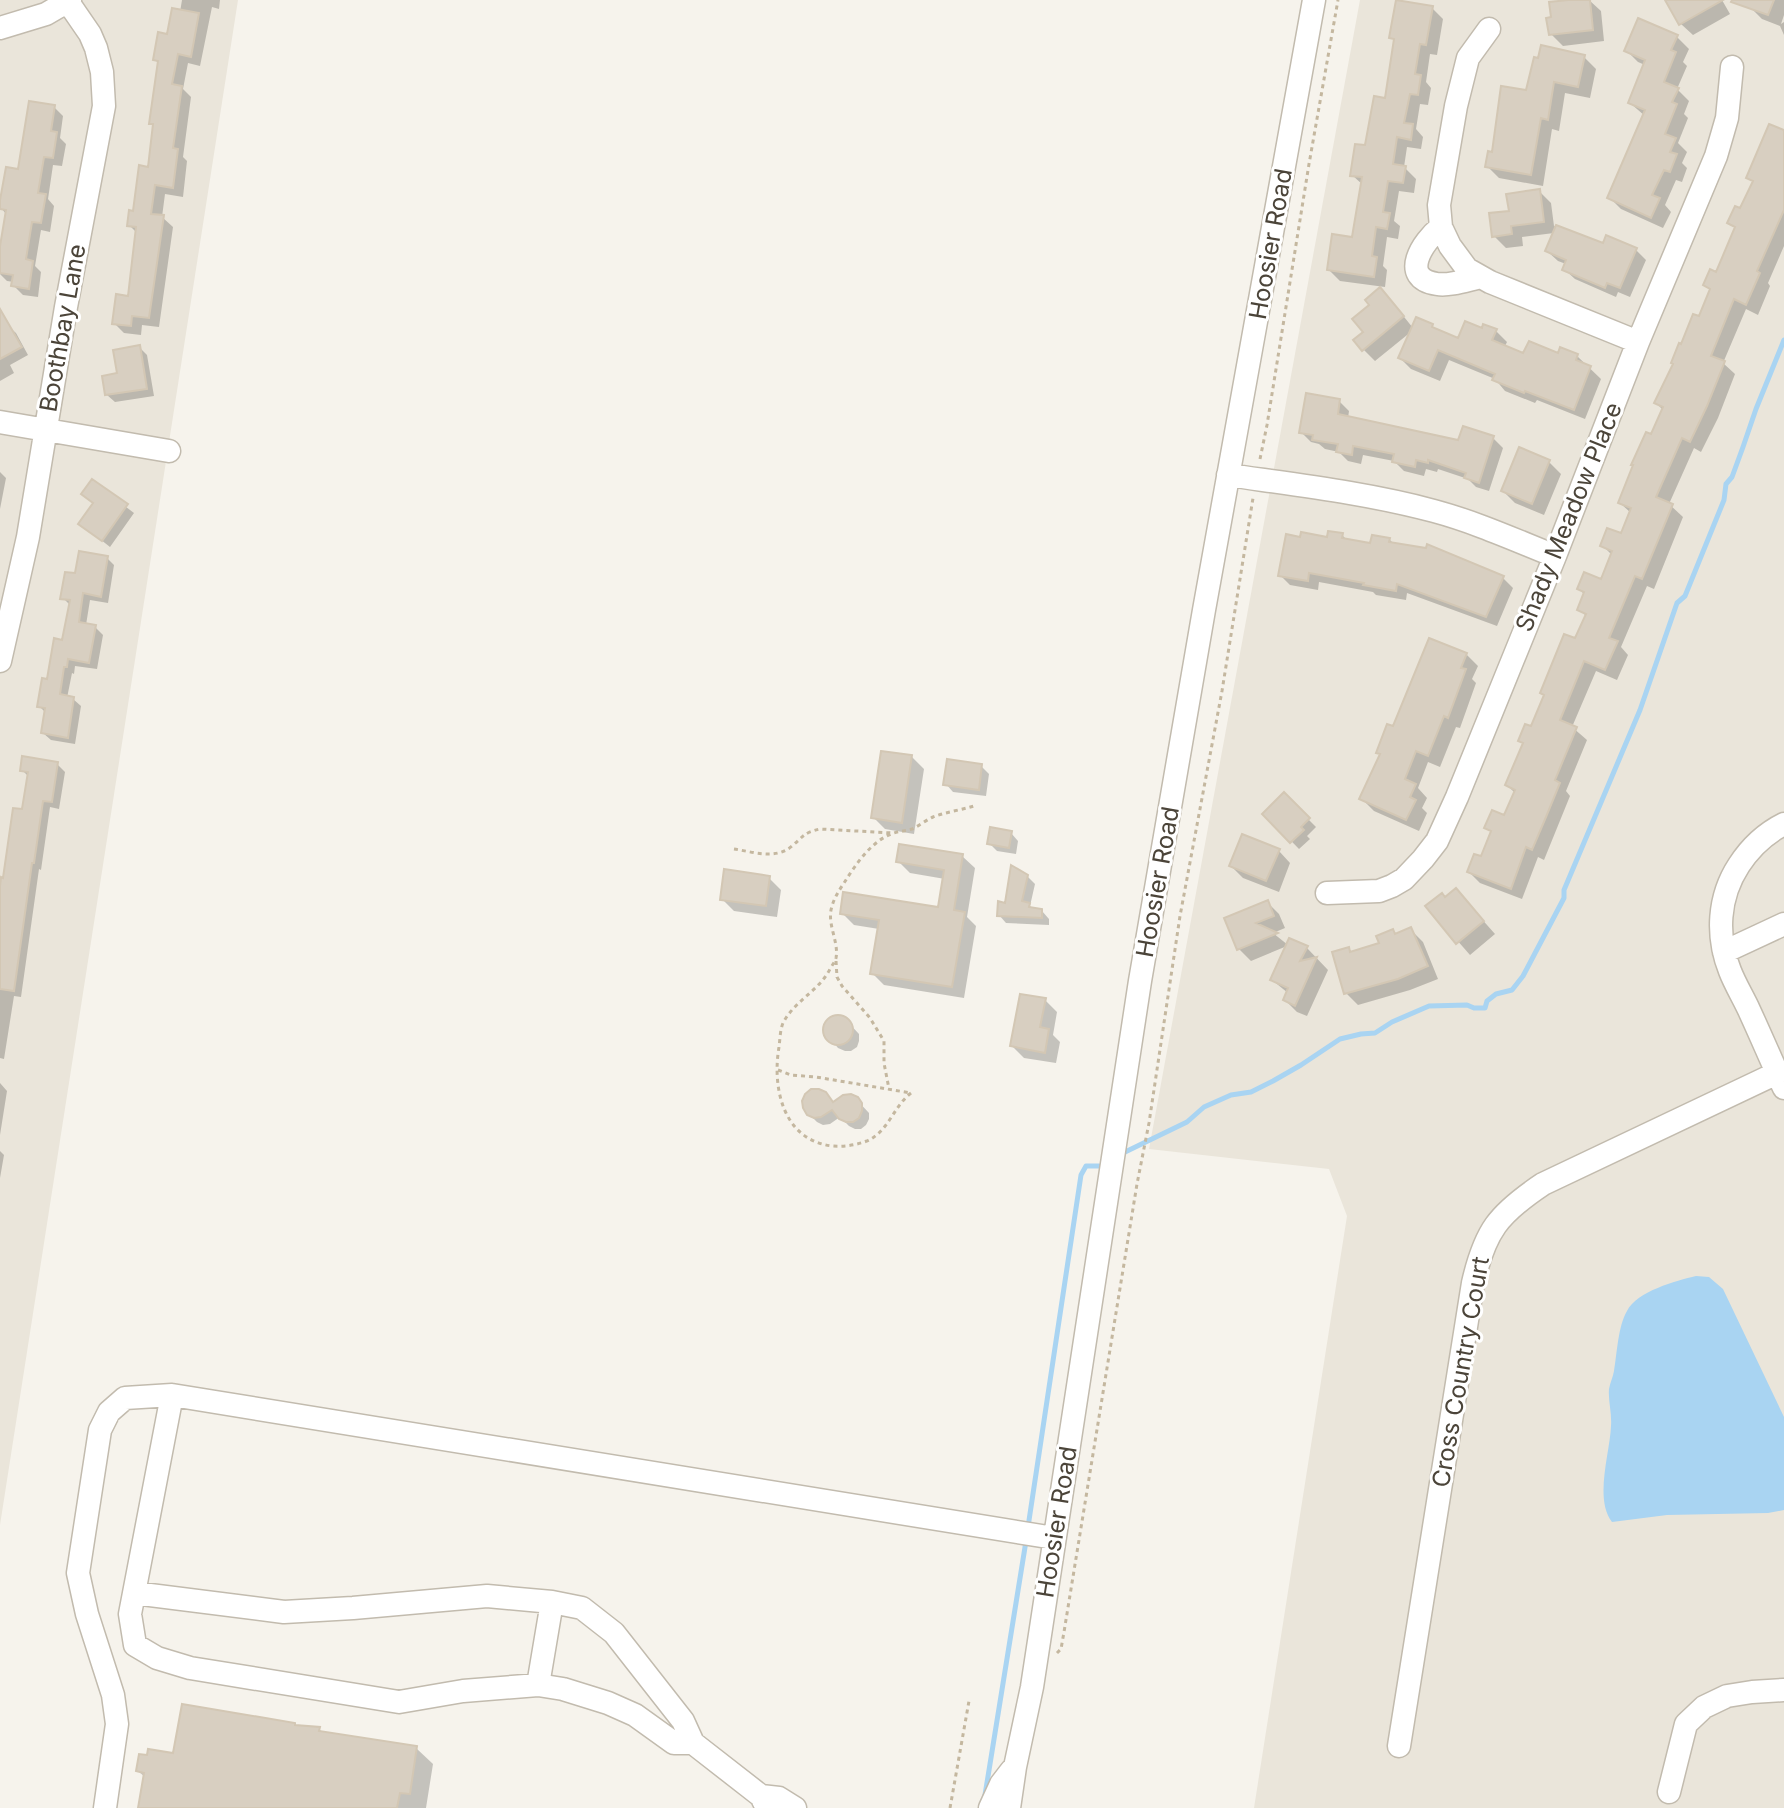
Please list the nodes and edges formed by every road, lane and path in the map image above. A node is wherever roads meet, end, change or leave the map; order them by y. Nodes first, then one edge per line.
1 (1314, 0) edge
2 (1338, 0) edge
3 (69, 1) edge
4 (0, 28) edge
5 (1489, 29) dead end
6 (1732, 67) dead end
7 (1441, 227) junction
8 (1481, 277) junction
9 (1638, 342) junction
10 (0, 422) edge
11 (46, 430) junction
12 (169, 451) dead end
13 (1228, 475) junction
14 (1255, 479) junction
15 (1555, 556) junction
16 (0, 661) edge
17 (974, 806) dead end
18 (1784, 824) edge
19 (893, 833) junction
20 (734, 849) dead end
21 (1327, 893) dead end
22 (1784, 924) edge
23 (1724, 952) junction
24 (836, 957) junction
25 (778, 1070) junction
26 (1780, 1080) edge
27 (889, 1089) junction
28 (172, 1395) junction
29 (1054, 1538) junction
30 (134, 1593) junction
31 (552, 1602) junction
32 (1055, 1656) dead end
33 (538, 1685) junction
34 (1784, 1690) edge
35 (969, 1701) dead end
36 (693, 1743) junction
37 (1399, 1746) dead end
38 (1015, 1767) junction
39 (1669, 1792) dead end
40 (764, 1802) edge
41 (105, 1808) edge
42 (795, 1808) edge
43 (950, 1808) edge
44 (990, 1808) edge
45 (1009, 1808) edge

1 - 13 street, Hoosier Road
2 - 14 path
3 - 4 street
3 - 11 street, Boothbay Lane
5 - 7 street
6 - 9 street, Shady Meadow Place
7 - 8 street
7 - 8 street
8 - 9 street
9 - 15 street, Shady Meadow Place
10 - 11 street
11 - 12 street
11 - 16 street, Boothbay Lane
13 - 14 street
13 - 29 street, Hoosier Road
14 - 15 street
14 - 32 path
15 - 21 street, Shady Meadow Place
17 - 19 path
18 - 23 street
19 - 20 path
19 - 24 path
22 - 23 street
23 - 26 street
24 - 25 path
24 - 27 path
25 - 27 path
25 - 27 path
26 - 37 street, Cross Country Court
28 - 29 street
28 - 30 street
28 - 41 street
29 - 38 street, Hoosier Road
30 - 31 street
30 - 33 street
31 - 33 street
31 - 36 street
33 - 36 street
34 - 39 street
35 - 43 path
36 - 40 street
38 - 44 street, Hoosier Road
38 - 45 street, Hoosier Road
40 - 42 street

